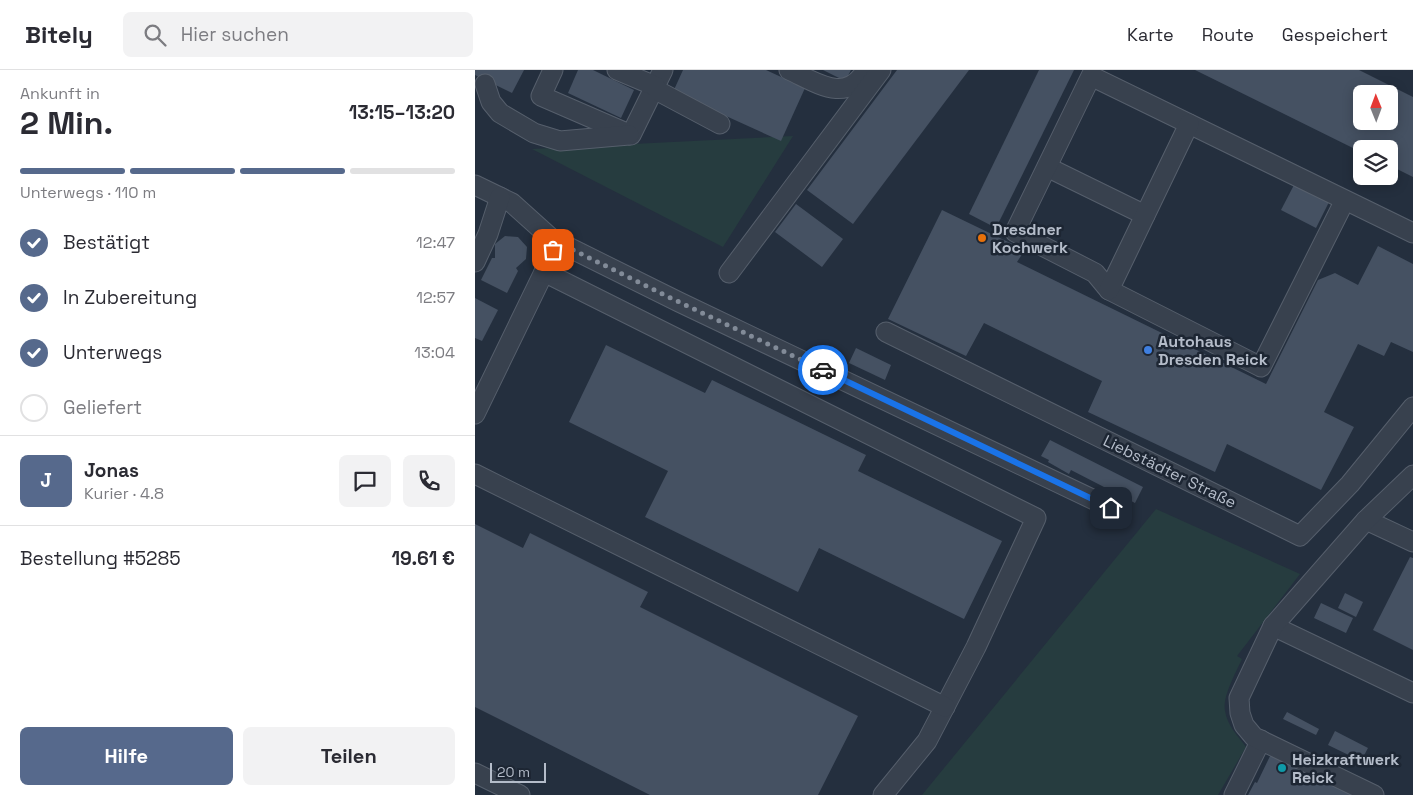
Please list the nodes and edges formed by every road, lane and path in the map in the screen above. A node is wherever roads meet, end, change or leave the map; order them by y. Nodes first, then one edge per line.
1 (553, 70) edge
2 (617, 70) edge
3 (789, 70) edge
4 (866, 70) edge
5 (881, 70) edge
6 (1091, 73) edge
7 (659, 78) edge
8 (485, 84) dead end
9 (720, 124) dead end
10 (1189, 124) junction
11 (631, 135) junction
12 (1047, 167) junction
13 (475, 185) edge
14 (500, 197) junction
15 (1345, 200) junction
16 (1145, 215) junction
17 (1413, 233) edge
18 (557, 242) junction
19 (475, 262) edge
20 (544, 272) junction
21 (729, 273) dead end
22 (1109, 290) junction
23 (886, 332) dead end
24 (1413, 407) edge
25 (476, 409) edge
26 (475, 474) edge
27 (1413, 475) edge
28 (1111, 508) dead end
29 (1366, 520) junction
30 (1413, 542) edge
31 (1273, 626) junction
32 (1413, 693) edge
33 (945, 707) junction
34 (1261, 740) junction
35 (475, 773) edge
36 (520, 795) edge
37 (883, 795) edge
38 (1234, 795) edge
39 (1374, 795) edge

1 - 11 lane
2 - 7 lane
3 - 4 lane
5 - 21 lane
6 - 10 lane
6 - 12 lane
7 - 9 lane
7 - 11 lane
8 - 11 lane
10 - 15 lane
10 - 16 lane
12 - 16 lane
12 - 22 lane
13 - 14 lane
14 - 18 lane
14 - 19 lane
15 - 17 lane
15 - 22 lane
16 - 22 lane
18 - 20 lane
18 - 28 lane
20 - 25 lane
20 - 33 lane
23 - 24 lane, Liebstädter Straße
26 - 33 lane
27 - 29 lane
29 - 30 lane
29 - 31 lane
31 - 32 lane
31 - 34 lane
33 - 37 lane
34 - 38 lane
34 - 39 lane
35 - 36 lane

